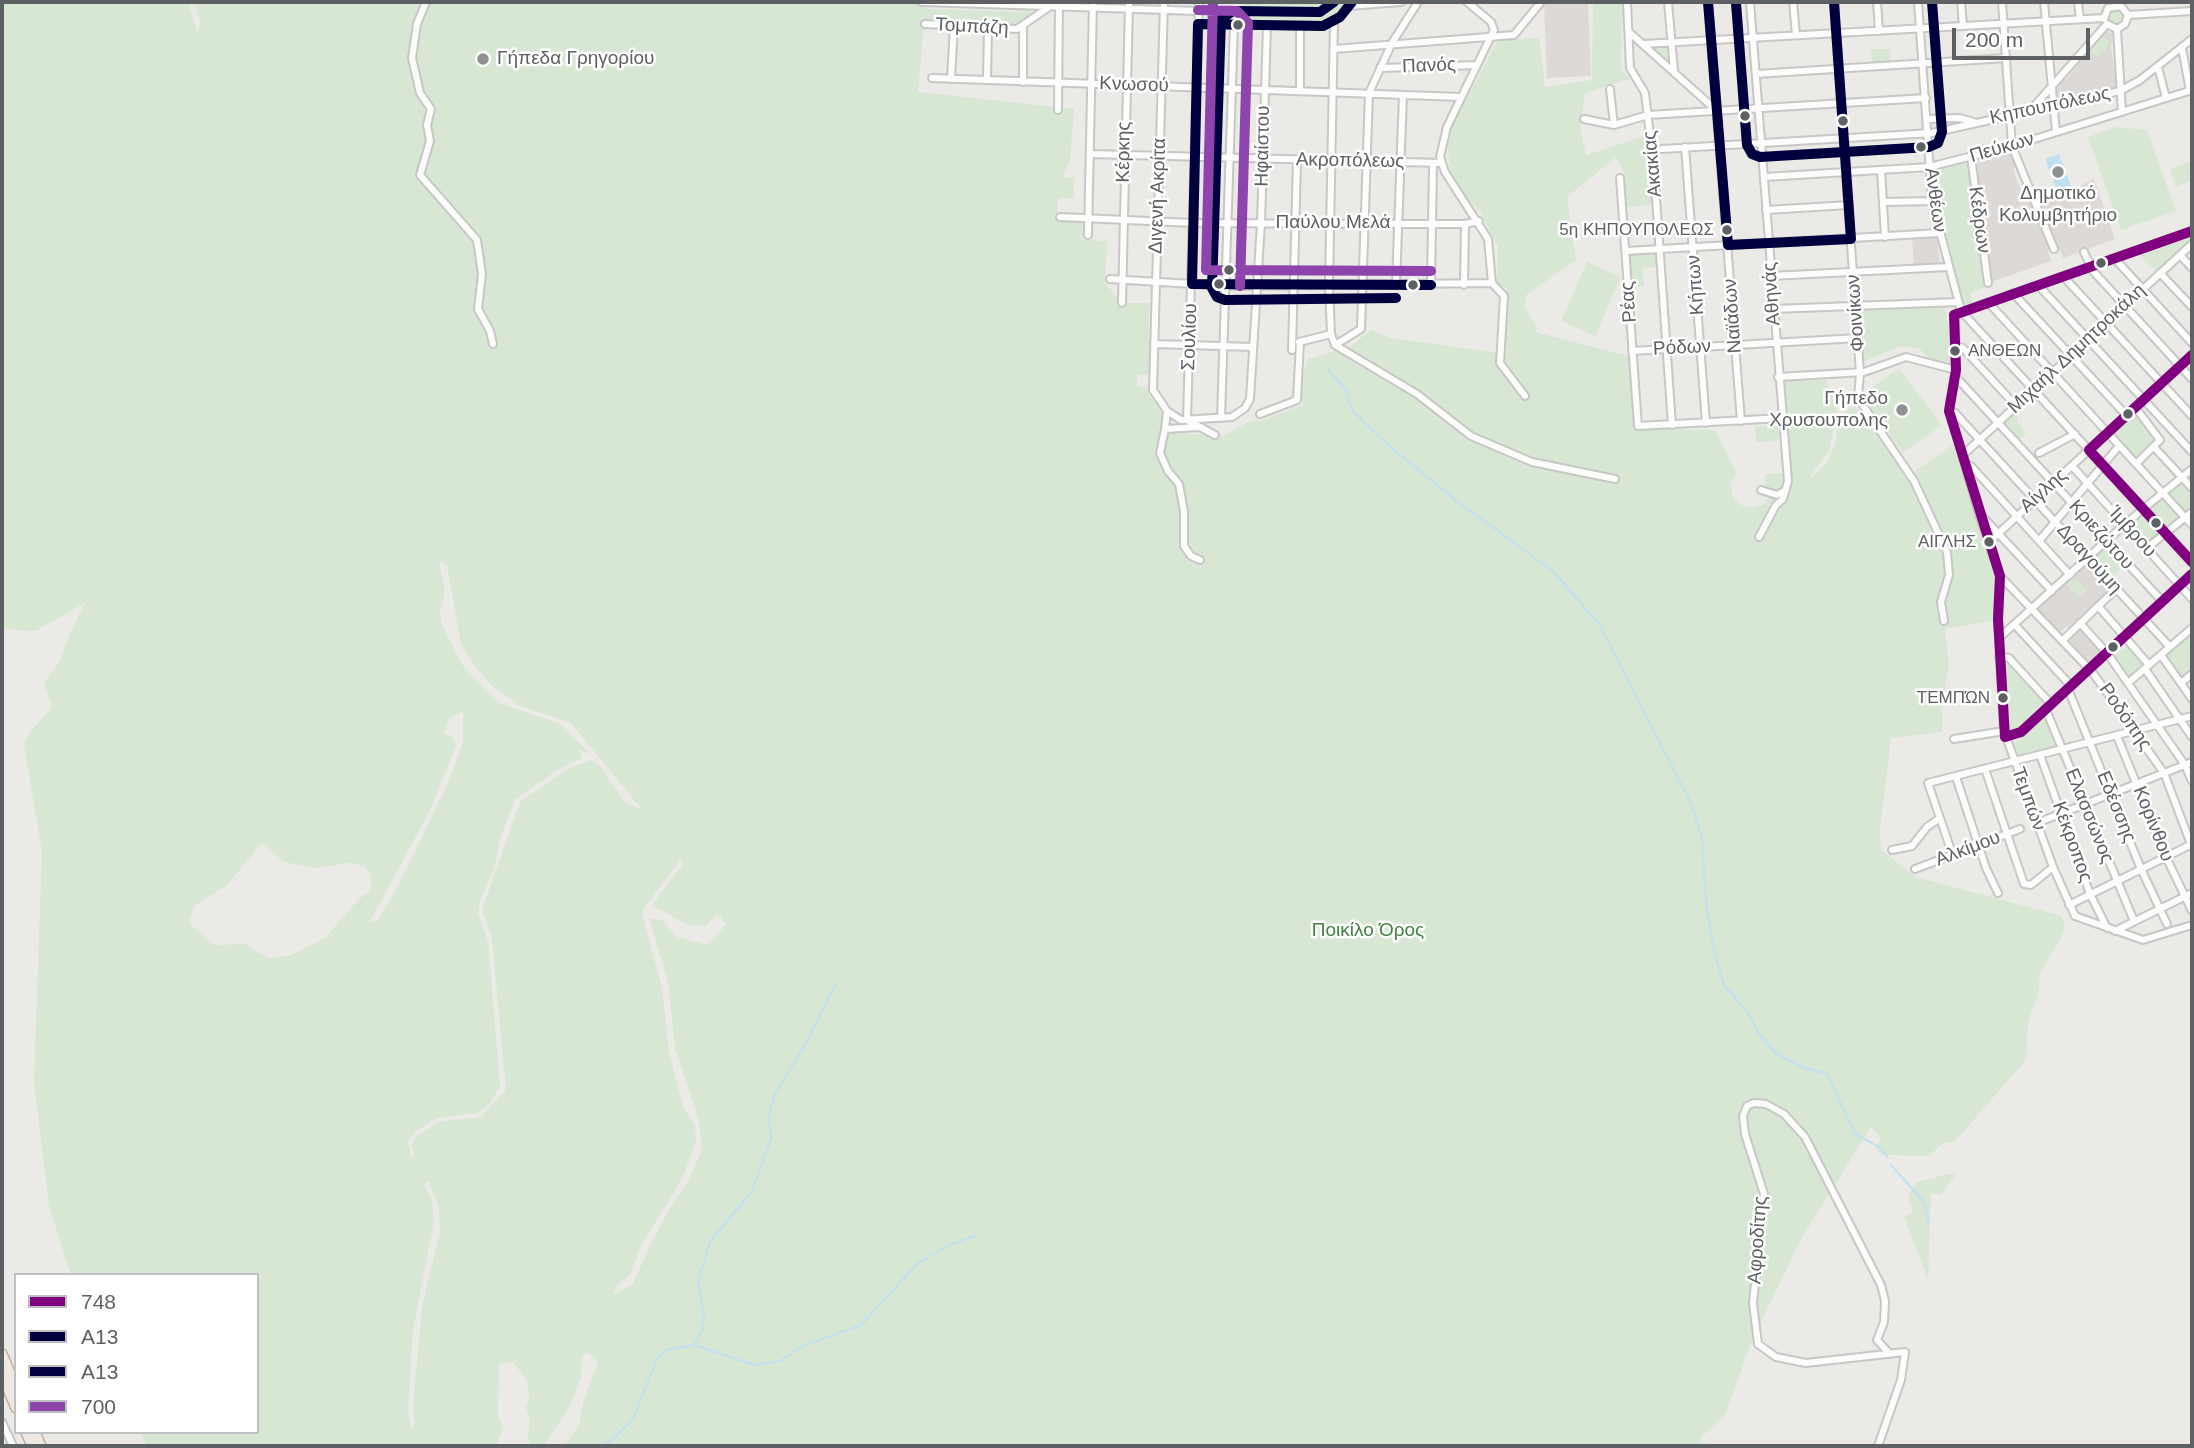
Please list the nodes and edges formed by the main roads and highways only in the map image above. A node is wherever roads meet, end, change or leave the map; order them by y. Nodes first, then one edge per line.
1 (2, 1354) edge
2 (2, 1375) edge
3 (14, 1382) edge
4 (14, 1403) edge

1 - 3 highway
2 - 4 highway

